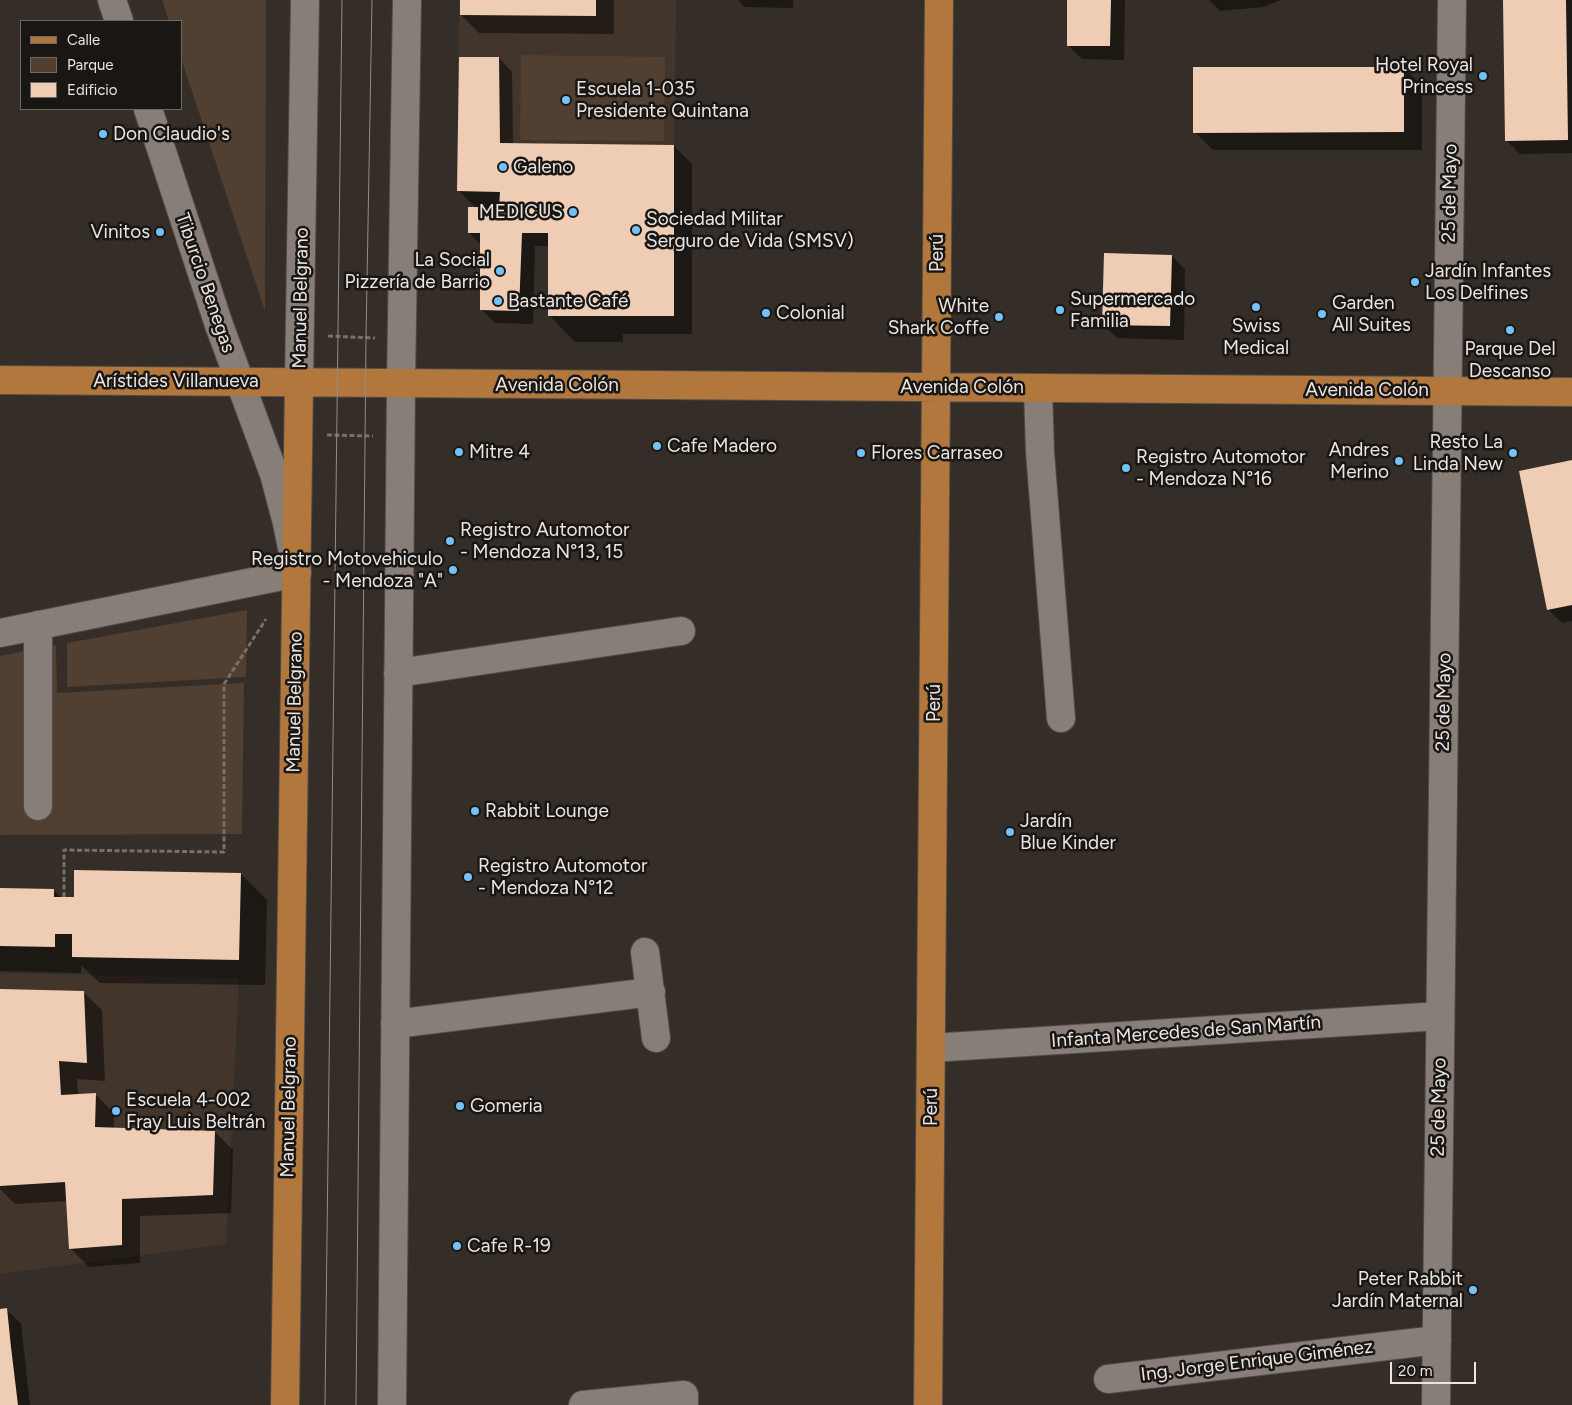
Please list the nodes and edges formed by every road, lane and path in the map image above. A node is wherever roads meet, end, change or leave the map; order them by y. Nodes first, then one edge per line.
1 (112, 0) edge
2 (305, 0) edge
3 (407, 0) edge
4 (939, 0) edge
5 (1452, 0) edge
6 (119, 20) edge
7 (148, 110) edge
8 (0, 380) edge
9 (239, 382) junction
10 (299, 382) junction
11 (352, 382) joint
12 (401, 383) junction
13 (936, 387) junction
14 (1038, 388) junction
15 (1448, 391) junction
16 (1572, 392) edge
17 (299, 435) junction
18 (400, 436) junction
19 (297, 572) junction
20 (271, 612) dead end
21 (38, 625) junction
22 (681, 631) dead end
23 (0, 633) edge
24 (398, 673) junction
25 (1060, 718) dead end
26 (38, 806) dead end
27 (64, 897) dead end
28 (645, 952) dead end
29 (651, 992) junction
30 (1440, 1016) junction
31 (395, 1024) junction
32 (656, 1038) dead end
33 (931, 1048) junction
34 (1436, 1340) junction
35 (1108, 1380) dead end
36 (285, 1405) edge
37 (392, 1405) edge
38 (583, 1405) edge
39 (684, 1405) edge
40 (928, 1405) edge
41 (1436, 1405) edge

1 - 6 street
2 - 10 street, Manuel Belgrano
3 - 12 street
4 - 13 main road, Perú
5 - 15 street, 25 de Mayo
7 - 9 street, Tiburcio Benegas
8 - 9 main road, Arístides Villanueva
9 - 10 main road, Arístides Villanueva
9 - 19 street, Tiburcio Benegas
10 - 11 main road, Arístides Villanueva
10 - 17 main road, Manuel Belgrano
11 - 12 main road, Avenida Colón
12 - 13 main road, Avenida Colón
12 - 18 street
13 - 14 main road, Avenida Colón
13 - 33 main road, Perú
14 - 15 main road, Avenida Colón
14 - 25 street
15 - 16 main road, Avenida Colón
15 - 30 street, 25 de Mayo
17 - 18 path
17 - 19 main road, Manuel Belgrano
18 - 24 street
19 - 21 street
19 - 36 main road, Manuel Belgrano
20 - 27 path
21 - 23 street
21 - 26 street
22 - 24 street
24 - 31 street
28 - 29 street
29 - 31 street
29 - 32 street
30 - 33 street, Infanta Mercedes de San Martín
30 - 34 street, 25 de Mayo
31 - 37 street
33 - 40 main road, Perú
34 - 35 street, Ing. Jorge Enrique Giménez
34 - 41 street, 25 de Mayo
38 - 39 street

